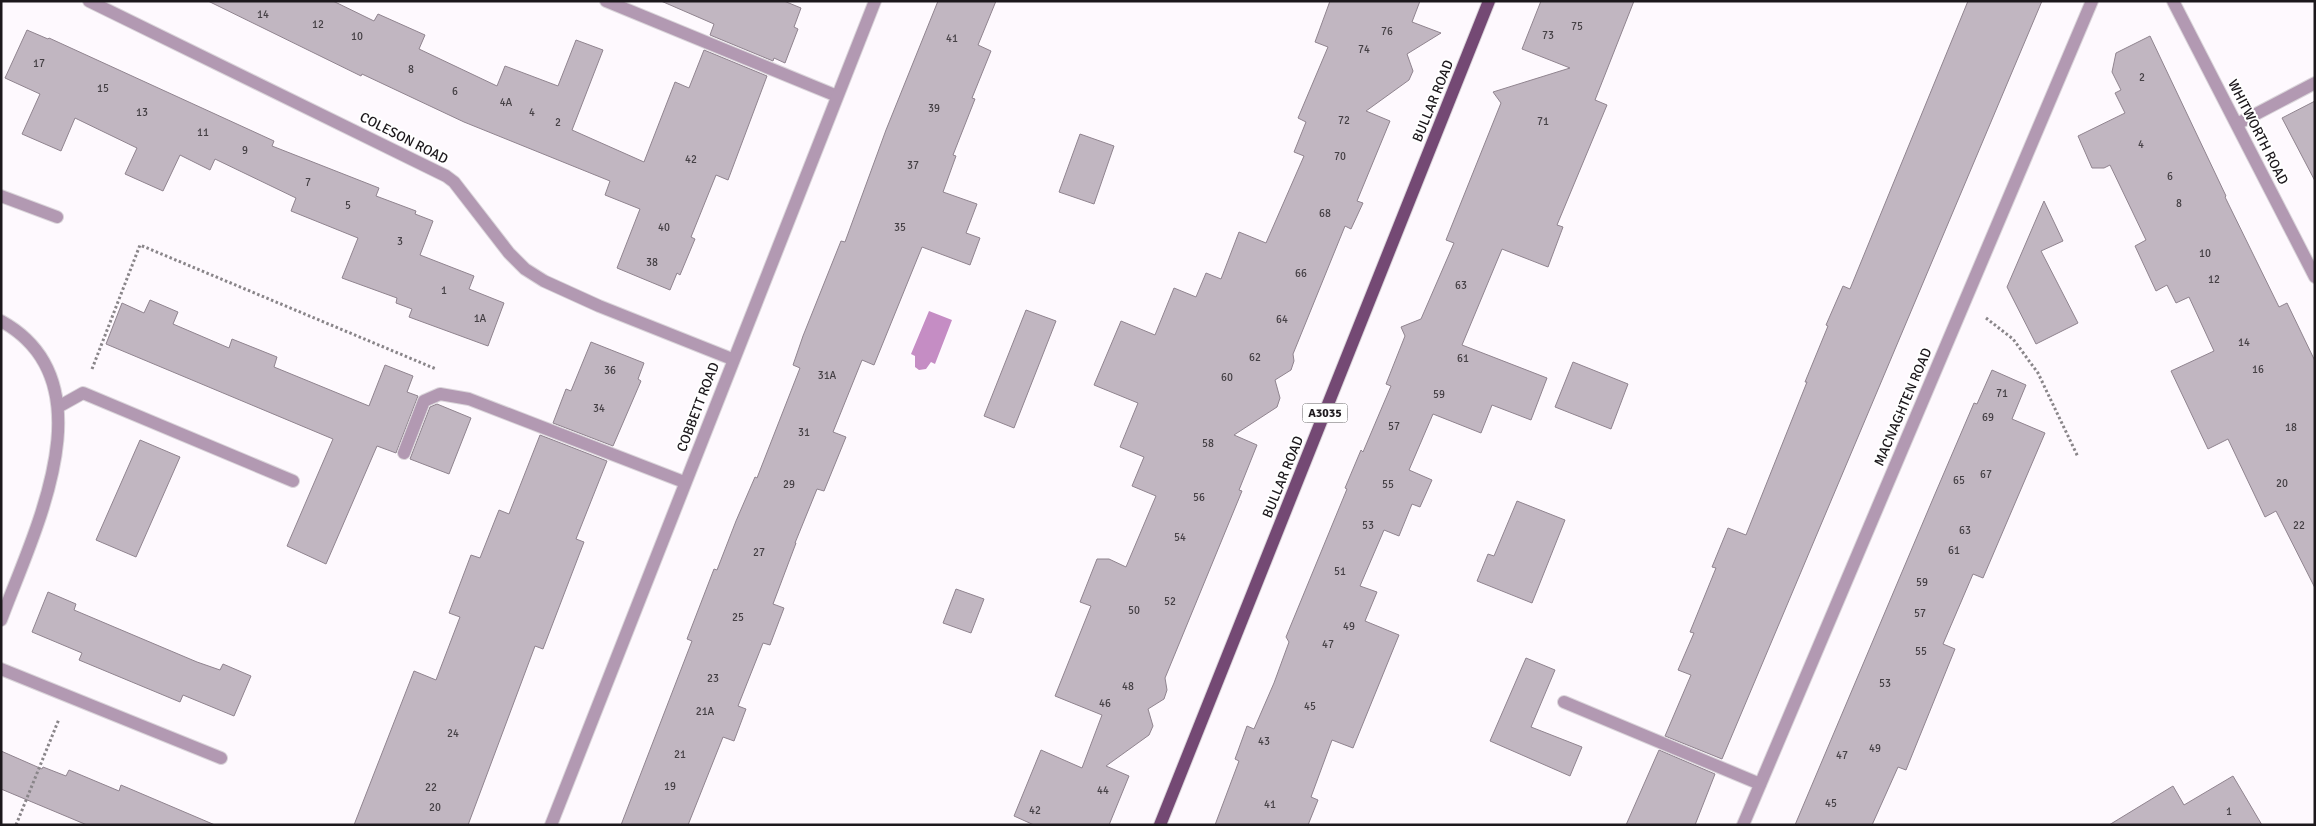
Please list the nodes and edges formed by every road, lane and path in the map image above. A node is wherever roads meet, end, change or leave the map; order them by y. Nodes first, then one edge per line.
1 (89, 1) edge
2 (606, 1) edge
3 (874, 1) edge
4 (1489, 1) edge
5 (2092, 1) edge
6 (2173, 1) edge
7 (2315, 83) edge
8 (837, 96) junction
9 (2237, 124) junction
10 (1, 196) edge
11 (57, 217) dead end
12 (2315, 277) edge
13 (1965, 301) junction
14 (1, 321) edge
15 (732, 359) junction
16 (443, 371) dead end
17 (83, 393) junction
18 (58, 407) junction
19 (404, 453) dead end
20 (2078, 457) dead end
21 (293, 481) dead end
22 (684, 482) junction
23 (1, 620) edge
24 (1, 669) edge
25 (69, 696) junction
26 (1564, 702) dead end
27 (221, 758) dead end
28 (1760, 784) junction
29 (16, 825) edge
30 (551, 825) edge
31 (1160, 825) edge
32 (1743, 825) edge

1 - 15 street, COLESON ROAD
2 - 8 street
3 - 8 street, COBBETT ROAD
4 - 31 main road, BULLAR ROAD / A3035
5 - 13 street, MACNAGHTEN ROAD
6 - 9 street, WHITWORTH ROAD
7 - 9 street
8 - 15 street, COBBETT ROAD
9 - 12 street, WHITWORTH ROAD
10 - 11 street
13 - 20 path
13 - 28 street, MACNAGHTEN ROAD
14 - 18 street
15 - 22 street, COBBETT ROAD
16 - 17 path
17 - 18 street
17 - 21 street
18 - 23 street
19 - 22 street
22 - 30 street, COBBETT ROAD
24 - 25 street
25 - 27 street
25 - 29 path
26 - 28 street
28 - 32 street, MACNAGHTEN ROAD

